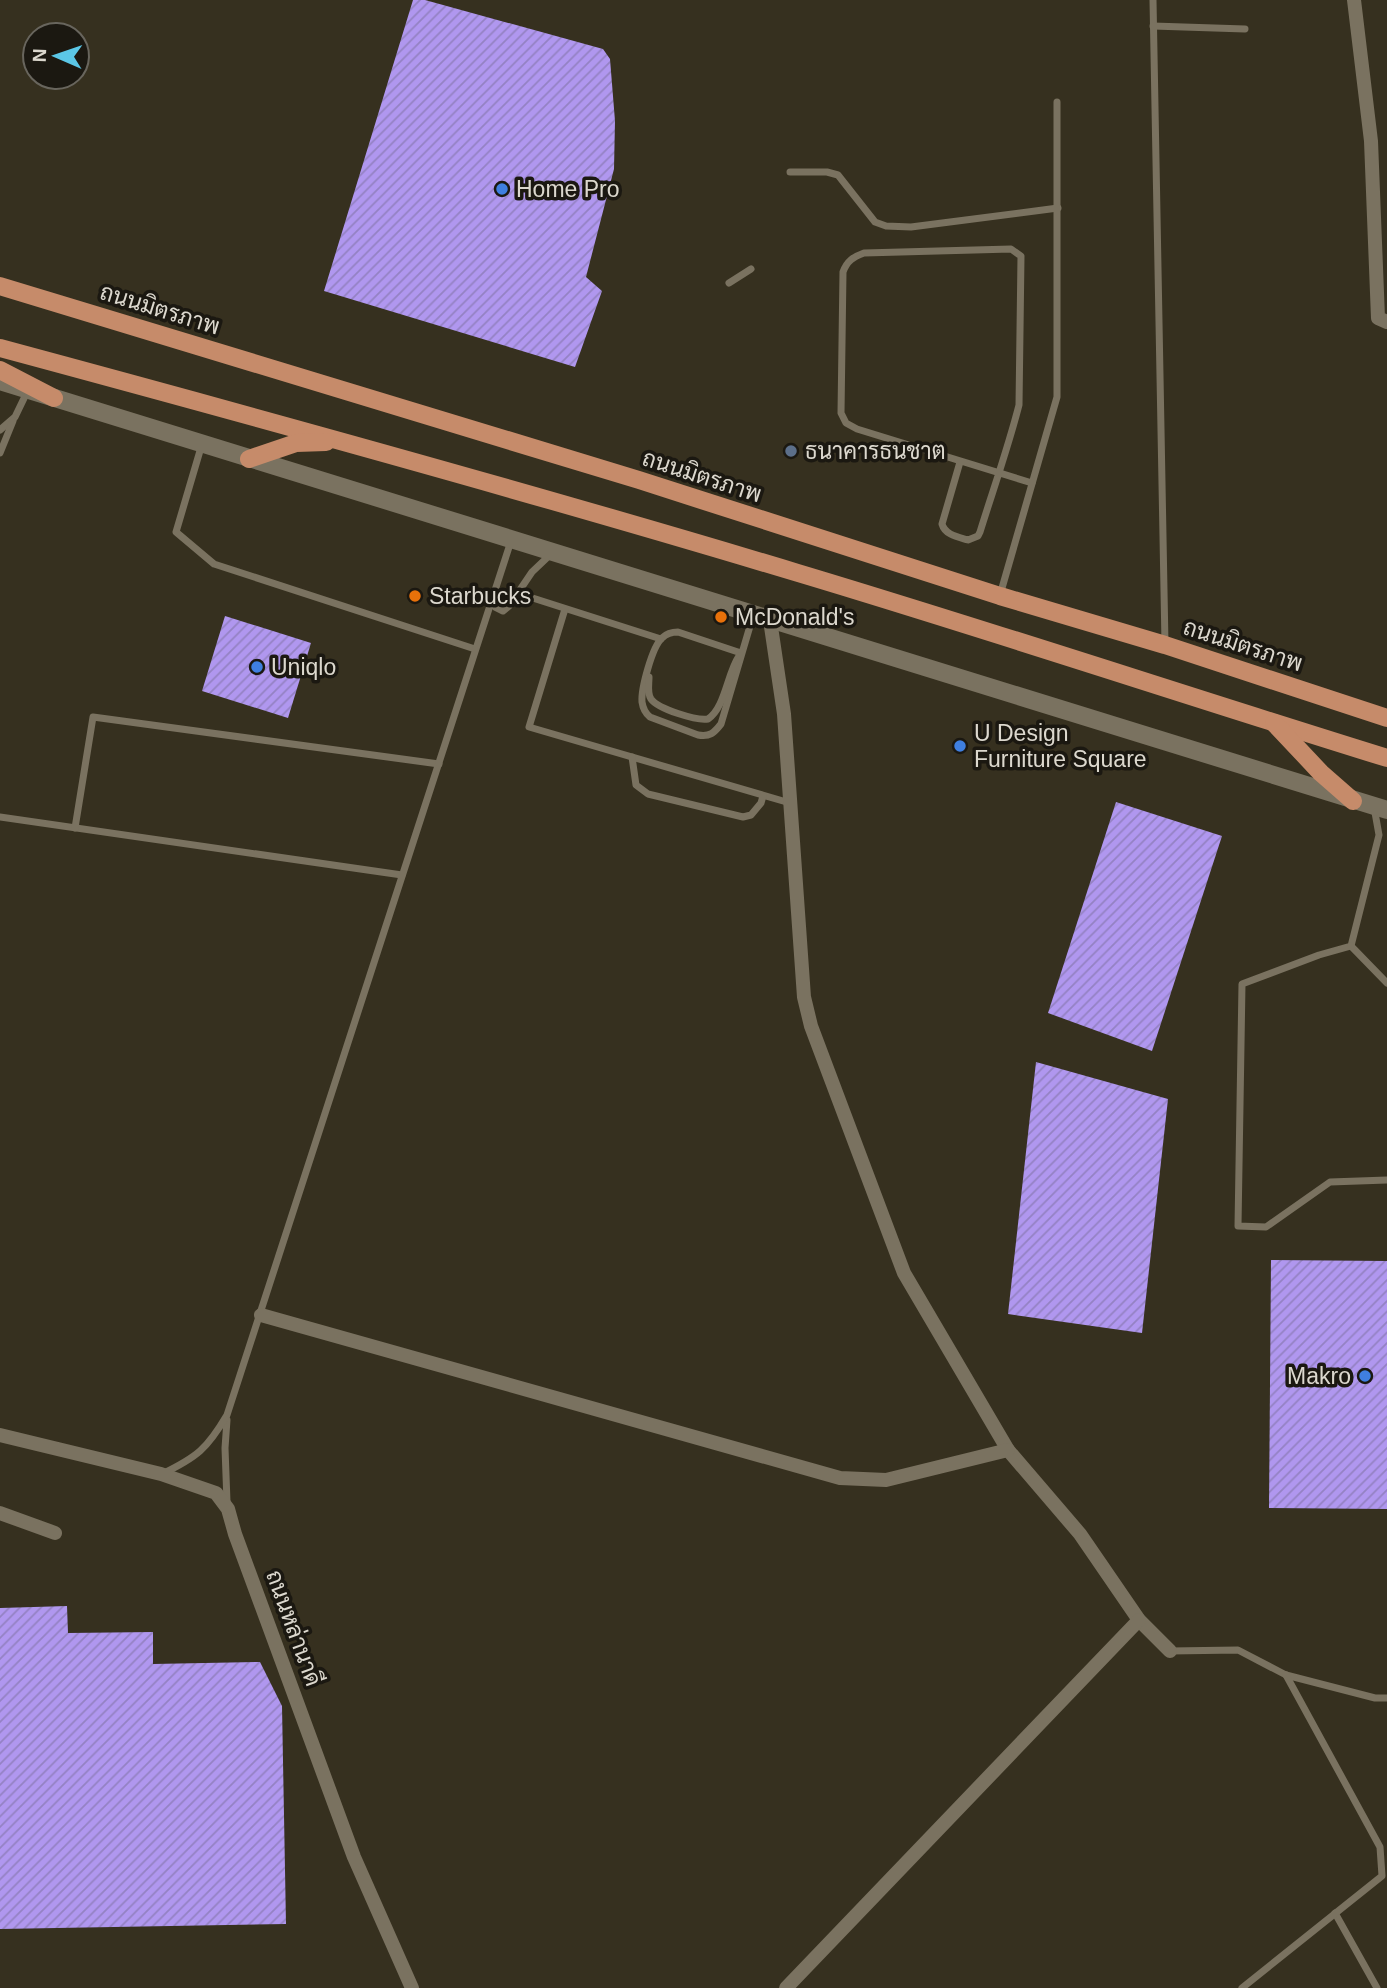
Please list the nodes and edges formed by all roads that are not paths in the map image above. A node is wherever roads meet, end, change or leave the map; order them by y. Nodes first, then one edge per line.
1 (1153, 0) edge
2 (1354, 0) edge
3 (1153, 26) junction
4 (1245, 29) dead end
5 (1057, 102) dead end
6 (790, 172) dead end
7 (1058, 208) junction
8 (751, 269) dead end
9 (729, 283) dead end
10 (0, 286) edge
11 (1387, 322) edge
12 (0, 348) edge
13 (0, 370) edge
14 (0, 381) edge
15 (28, 390) junction
16 (54, 398) junction
17 (15, 417) junction
18 (0, 430) edge
19 (351, 442) junction
20 (202, 444) junction
21 (0, 453) edge
22 (249, 458) junction
23 (960, 462) junction
24 (999, 473) junction
25 (1032, 483) junction
26 (511, 540) junction
27 (552, 553) junction
28 (517, 593) junction
29 (1000, 596) junction
30 (491, 600) junction
31 (565, 609) junction
32 (762, 618) junction
33 (661, 639) junction
34 (1165, 645) junction
35 (475, 649) junction
36 (741, 653) junction
37 (648, 671) junction
38 (1387, 718) edge
39 (1274, 723) junction
40 (632, 757) junction
41 (1387, 758) edge
42 (439, 764) junction
43 (763, 796) junction
44 (1353, 801) junction
45 (790, 803) junction
46 (1380, 808) edge
47 (0, 817) edge
48 (75, 828) junction
49 (402, 875) junction
50 (1351, 946) junction
51 (1387, 983) edge
52 (1387, 1180) edge
53 (261, 1315) junction
54 (228, 1415) junction
55 (0, 1435) edge
56 (1008, 1450) junction
57 (161, 1474) junction
58 (228, 1508) junction
59 (0, 1513) edge
60 (55, 1533) dead end
61 (1139, 1619) junction
62 (1170, 1651) joint
63 (1286, 1675) junction
64 (1387, 1698) edge
65 (1335, 1913) junction
66 (412, 1988) edge
67 (786, 1988) edge
68 (1242, 1988) edge
69 (1377, 1988) edge

1 - 3 lane
2 - 11 street
3 - 4 lane
3 - 34 lane
5 - 7 lane
6 - 7 lane
7 - 25 lane
8 - 9 lane
10 - 29 main road, ถนนมิตรภาพ
12 - 19 main road
13 - 16 main road
14 - 15 main road
15 - 16 main road
15 - 17 lane
16 - 20 main road
17 - 18 lane
17 - 21 lane
19 - 22 main road
19 - 39 main road
20 - 22 main road
20 - 35 lane
22 - 26 main road
23 - 24 lane
23 - 24 lane
23 - 24 lane
24 - 25 lane
25 - 29 lane
26 - 27 main road
26 - 30 lane
27 - 28 lane
27 - 32 main road
28 - 30 lane
28 - 31 lane
29 - 34 main road, ถนนมิตรภาพ
30 - 35 lane
31 - 33 lane
31 - 40 lane
32 - 36 lane
32 - 44 main road
32 - 45 street
33 - 36 lane
33 - 37 lane
34 - 38 main road, ถนนมิตรภาพ
35 - 42 lane
36 - 37 lane
36 - 37 lane
39 - 41 main road
39 - 44 main road
40 - 43 lane
40 - 43 lane
42 - 48 lane
42 - 49 lane
43 - 45 lane
44 - 46 main road
45 - 56 street
46 - 50 lane
47 - 48 lane
48 - 49 lane
49 - 53 lane
50 - 51 lane
50 - 52 lane
53 - 54 lane
53 - 56 street
54 - 57 lane
54 - 58 lane
55 - 57 street
56 - 61 street
57 - 58 street
58 - 66 street, ถนนหล่านาดี
59 - 60 street
61 - 62 street
61 - 67 street
62 - 63 lane
63 - 64 lane
63 - 65 lane
65 - 68 lane
65 - 69 lane

